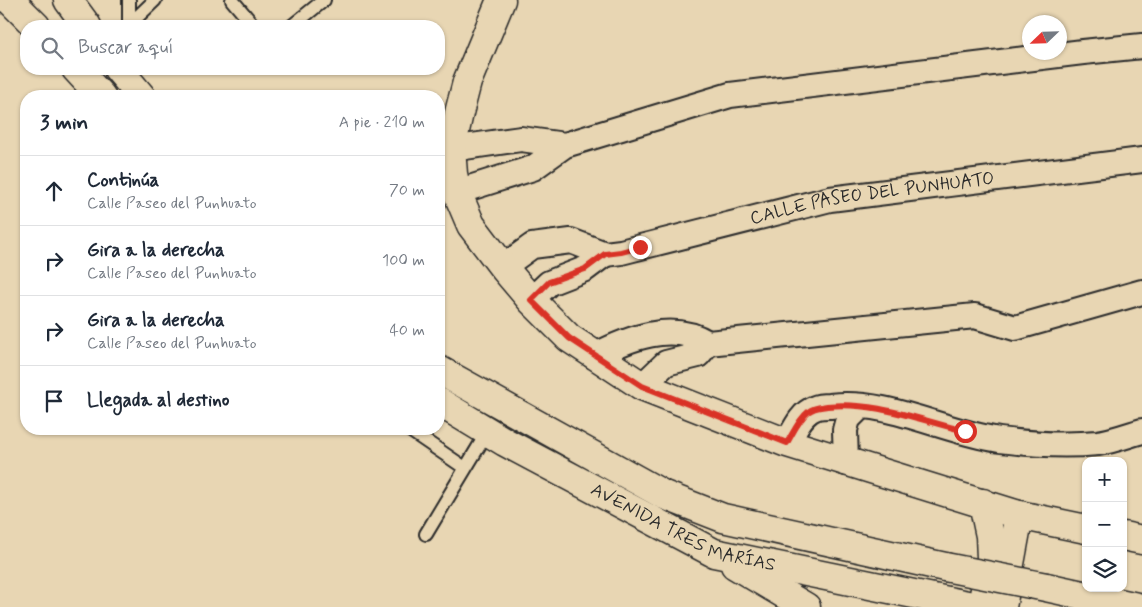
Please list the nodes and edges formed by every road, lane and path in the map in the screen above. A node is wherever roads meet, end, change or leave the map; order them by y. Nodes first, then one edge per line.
1 (10, 0) edge
2 (68, 0) edge
3 (129, 0) edge
4 (155, 0) edge
5 (232, 0) edge
6 (324, 0) edge
7 (501, 0) edge
8 (30, 20) edge
9 (83, 20) edge
10 (129, 20) edge
11 (134, 20) edge
12 (249, 20) edge
13 (299, 20) edge
14 (1142, 46) edge
15 (82, 75) edge
16 (113, 75) edge
17 (122, 75) edge
18 (95, 90) edge
19 (105, 90) edge
20 (136, 90) edge
21 (565, 145) junction
22 (452, 149) junction
23 (1142, 160) edge
24 (457, 192) junction
25 (605, 254) junction
26 (503, 267) junction
27 (1142, 292) edge
28 (531, 300) junction
29 (708, 343) junction
30 (594, 356) junction
31 (445, 373) edge
32 (642, 386) junction
33 (445, 406) edge
34 (861, 406) junction
35 (488, 431) junction
36 (1142, 431) edge
37 (417, 435) edge
38 (787, 443) junction
39 (846, 463) junction
40 (465, 468) junction
41 (983, 503) junction
42 (1019, 515) junction
43 (1082, 528) edge
44 (426, 534) dead end
45 (1127, 537) edge
46 (1142, 540) edge
47 (714, 554) junction
48 (806, 607) edge
49 (977, 607) edge
50 (982, 607) edge
51 (1002, 607) edge
52 (1137, 607) edge

1 - 8 main road
2 - 9 main road
3 - 10 lane
4 - 11 lane
5 - 12 lane
6 - 13 lane
7 - 22 main road
14 - 21 street
15 - 18 main road
16 - 19 lane
17 - 20 main road
21 - 22 street
21 - 24 street
22 - 24 main road
23 - 25 street, CALLE PASEO DEL PUNHUATO
24 - 26 main road
25 - 26 street
25 - 28 street, CALLE PASEO DEL PUNHUATO
26 - 28 main road
27 - 29 street
28 - 30 main road
29 - 30 street
29 - 32 street
30 - 32 main road
31 - 52 main road, AVENIDA TRES MARÍAS, bridge
32 - 38 main road
33 - 35 main road, AVENIDA TRES MARÍAS
34 - 36 street
34 - 38 street
34 - 39 street
35 - 40 lane
35 - 47 main road, AVENIDA TRES MARÍAS
37 - 40 lane
38 - 39 main road
39 - 41 main road
40 - 44 lane
41 - 42 main road
41 - 50 main road
42 - 43 main road
42 - 51 main road
45 - 46 main road
47 - 48 main road
47 - 49 main road, AVENIDA TRES MARÍAS

